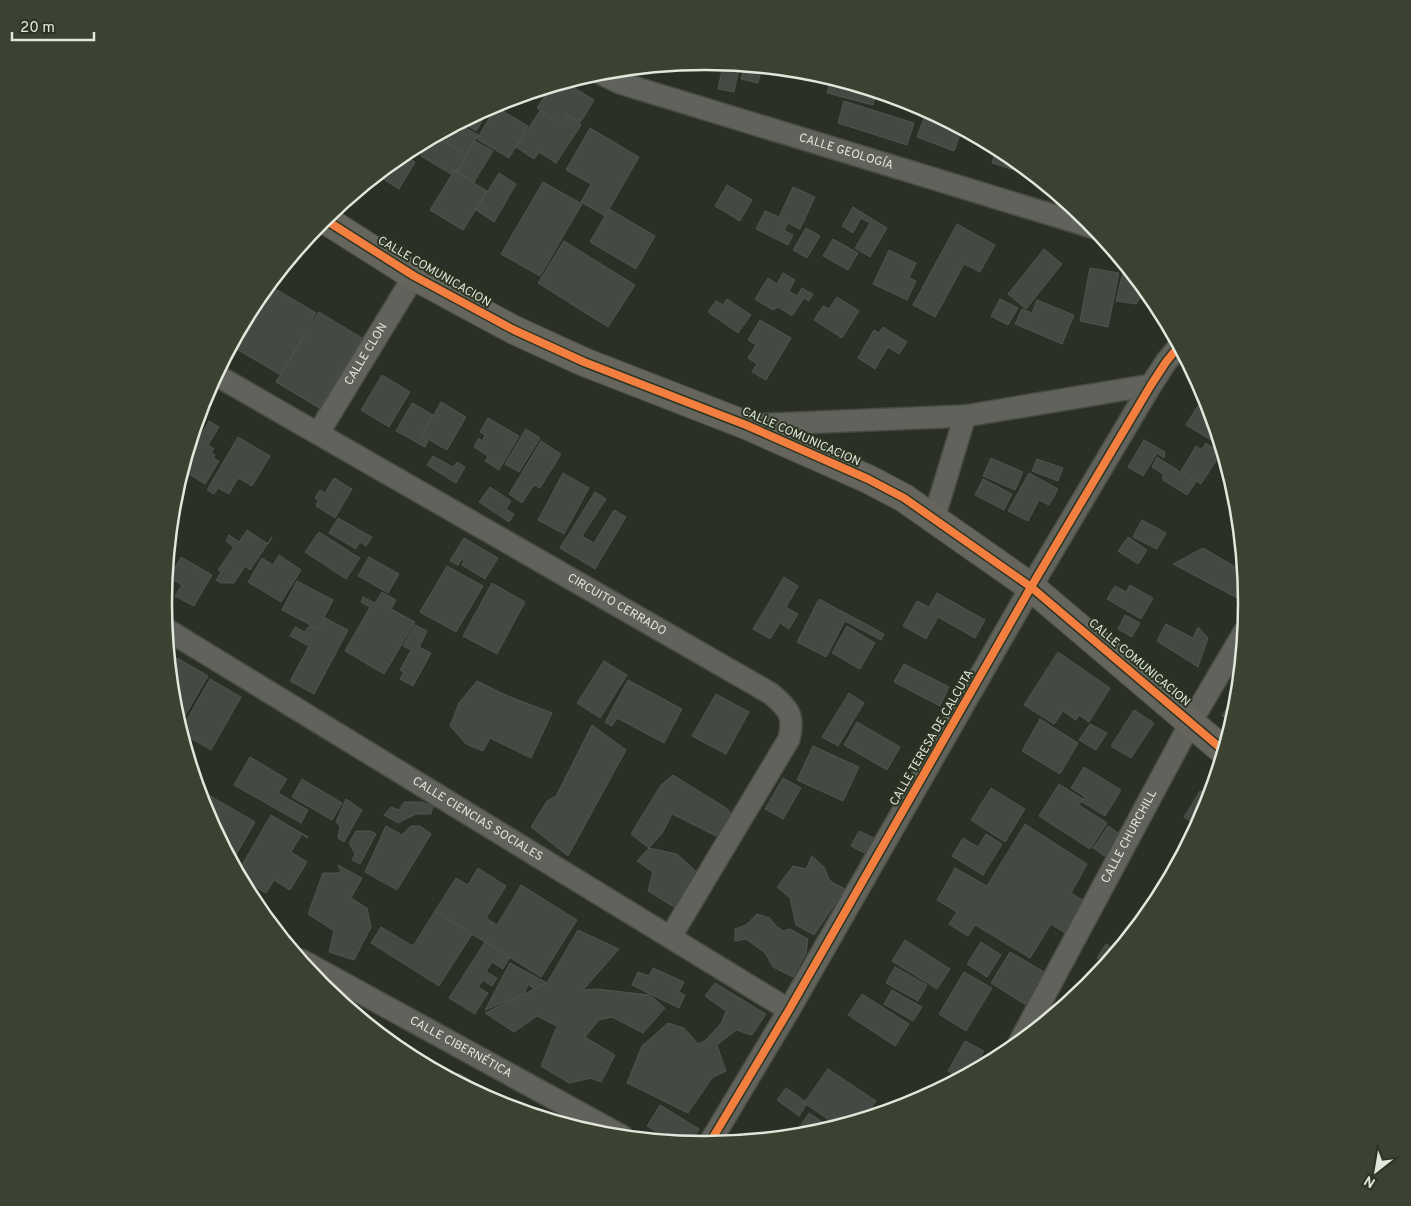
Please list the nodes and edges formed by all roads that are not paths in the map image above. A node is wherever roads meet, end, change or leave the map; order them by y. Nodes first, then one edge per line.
1 (612, 79) edge
2 (1079, 223) edge
3 (331, 224) edge
4 (414, 276) junction
5 (1175, 351) edge
6 (222, 378) edge
7 (1151, 385) junction
8 (965, 416) junction
9 (746, 425) junction
10 (319, 432) junction
11 (934, 518) junction
12 (1031, 587) junction
13 (174, 634) edge
14 (1236, 645) edge
15 (1191, 722) junction
16 (1218, 746) edge
17 (671, 936) junction
18 (320, 971) edge
19 (789, 1010) junction
20 (1028, 1028) edge
21 (604, 1126) edge
22 (714, 1136) edge

1 - 2 street, CALLE GEOLOGÍA
3 - 4 street, CALLE COMUNICACION
4 - 9 street, CALLE COMUNICACION
4 - 10 street, CALLE CLON
5 - 7 street, CALLE TERESA DE CALCUTA
6 - 10 street, CIRCUITO CERRADO
7 - 8 street
7 - 12 street, CALLE TERESA DE CALCUTA
8 - 9 street
8 - 11 street
9 - 11 street, CALLE COMUNICACION
10 - 17 street, CIRCUITO CERRADO
11 - 12 street, CALLE COMUNICACION
12 - 15 street, CALLE COMUNICACION
12 - 19 street, CALLE TERESA DE CALCUTA
13 - 17 street, CALLE CIENCIAS SOCIALES
14 - 15 street, CALLE CHURCHILL
15 - 16 street, CALLE COMUNICACION
15 - 20 street, CALLE CHURCHILL
17 - 19 street, CALLE CIENCIAS SOCIALES
18 - 21 street, CALLE CIBERNÉTICA
19 - 22 street, CALLE TERESA DE CALCUTA

